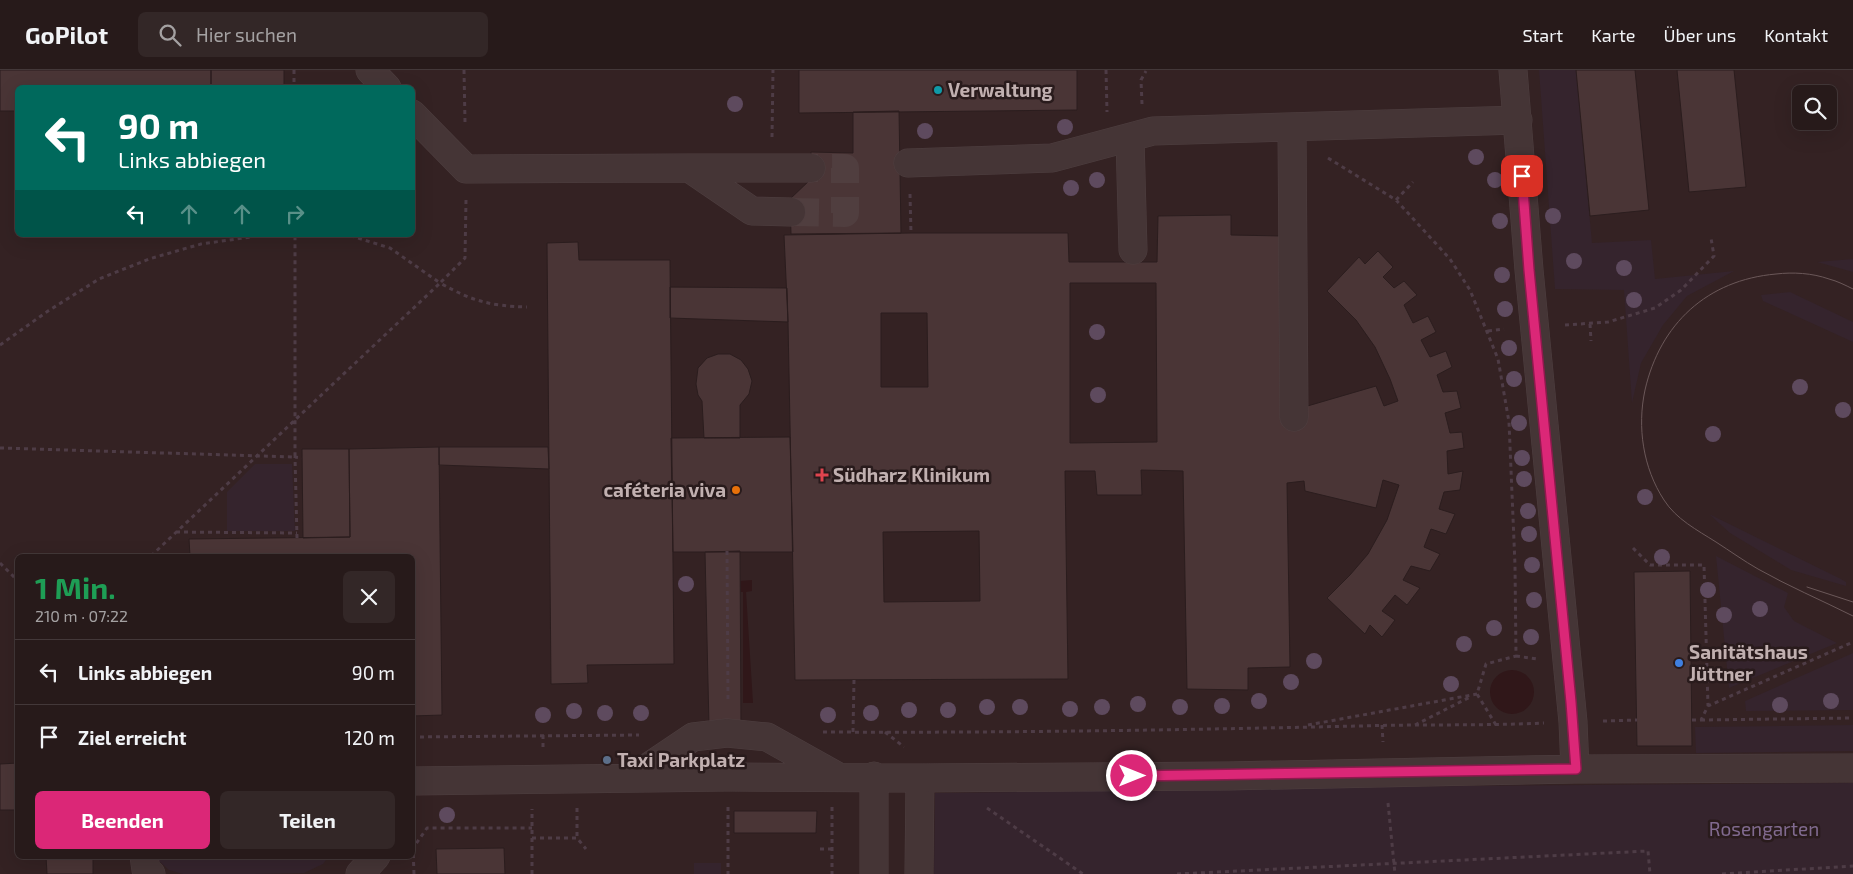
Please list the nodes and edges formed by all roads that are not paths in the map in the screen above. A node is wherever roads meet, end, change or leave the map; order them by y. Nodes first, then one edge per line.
1 (370, 70) edge
2 (1513, 70) edge
3 (384, 85) edge
4 (415, 117) edge
5 (1518, 120) junction
6 (1292, 127) junction
7 (1119, 141) junction
8 (908, 164) road end
9 (689, 168) junction
10 (811, 168) tunnel mouth
11 (791, 212) tunnel mouth
12 (1133, 250) dead end
13 (1294, 417) dead end
14 (1853, 768) edge
15 (1576, 769) junction
16 (850, 776) junction
17 (632, 778) junction
18 (920, 778) junction
19 (415, 781) edge
20 (144, 859) edge
21 (373, 859) edge
22 (151, 874) edge
23 (360, 874) edge
24 (857, 874) edge
25 (874, 874) edge
26 (919, 874) edge

1 - 3 street
2 - 5 street
4 - 9 street
5 - 6 street
5 - 15 street
6 - 7 street
6 - 13 street
7 - 8 street
7 - 12 street
9 - 10 street
9 - 11 street
14 - 15 street
15 - 18 street
16 - 17 street
16 - 17 street
16 - 18 street
16 - 24 street
16 - 25 street
17 - 19 street
18 - 26 street
20 - 22 street
21 - 23 street

